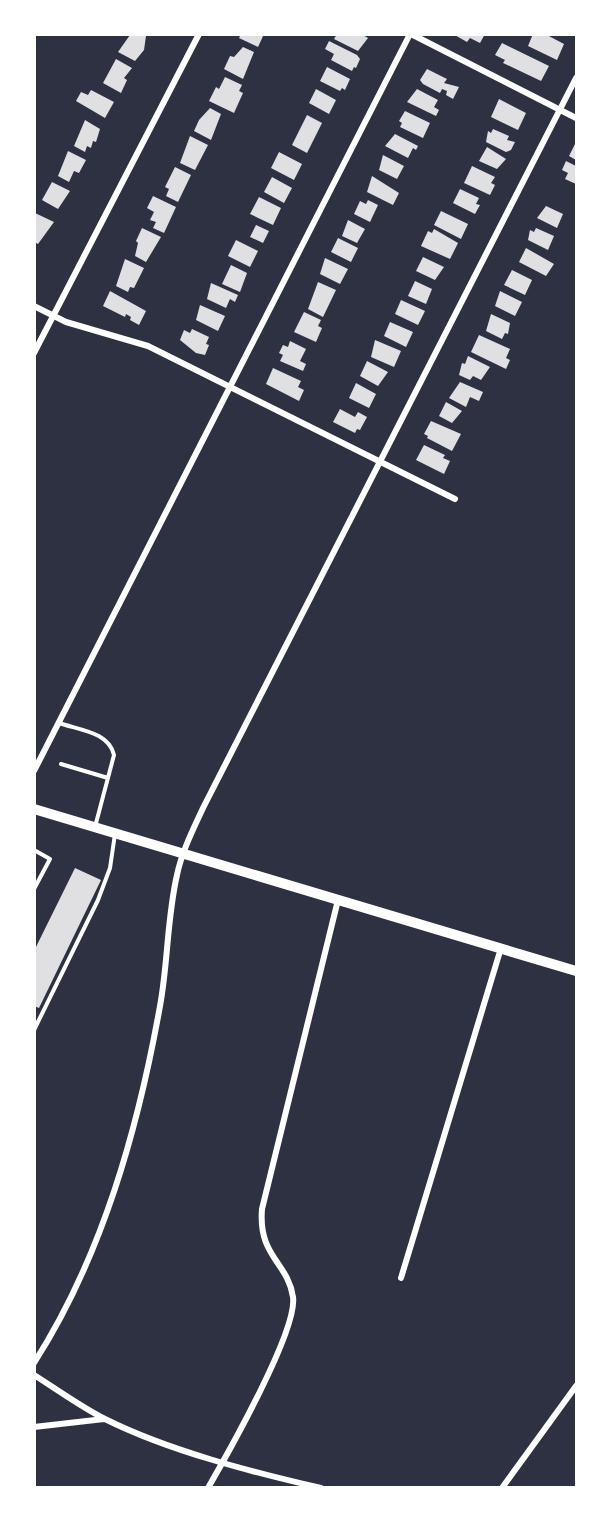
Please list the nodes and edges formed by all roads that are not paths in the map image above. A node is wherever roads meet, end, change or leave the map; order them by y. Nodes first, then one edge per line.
1 (199, 34) edge
2 (410, 34) edge
3 (576, 78) edge
4 (560, 110) junction
5 (576, 118) edge
6 (34, 306) edge
7 (53, 316) junction
8 (34, 352) edge
9 (229, 387) junction
10 (380, 463) junction
11 (455, 499) dead end
12 (58, 722) junction
13 (61, 764) dead end
14 (34, 771) edge
15 (108, 778) junction
16 (36, 813) edge
17 (95, 827) junction
18 (115, 833) junction
19 (34, 850) edge
20 (183, 853) junction
21 (34, 889) edge
22 (338, 900) junction
23 (501, 948) junction
24 (576, 971) edge
25 (34, 1030) edge
26 (401, 1278) dead end
27 (34, 1364) edge
28 (34, 1376) edge
29 (576, 1386) edge
30 (105, 1419) junction
31 (34, 1427) edge
32 (222, 1462) junction
33 (208, 1488) edge
34 (321, 1488) edge
35 (502, 1488) edge

1 - 7 street
2 - 4 street
2 - 9 street
3 - 4 street
4 - 5 street
4 - 10 street
6 - 7 street
7 - 8 street
7 - 9 street
9 - 10 street
9 - 12 street
10 - 11 street
10 - 20 street
12 - 14 street
12 - 15 lane
13 - 15 lane
15 - 17 lane
16 - 17 main road
17 - 18 main road
18 - 20 main road
18 - 25 lane
19 - 21 lane
20 - 22 main road
20 - 27 street
22 - 23 main road
22 - 32 street
23 - 24 main road
23 - 26 street
28 - 30 street
29 - 35 street
30 - 31 street
30 - 32 street
32 - 33 street
32 - 34 street

